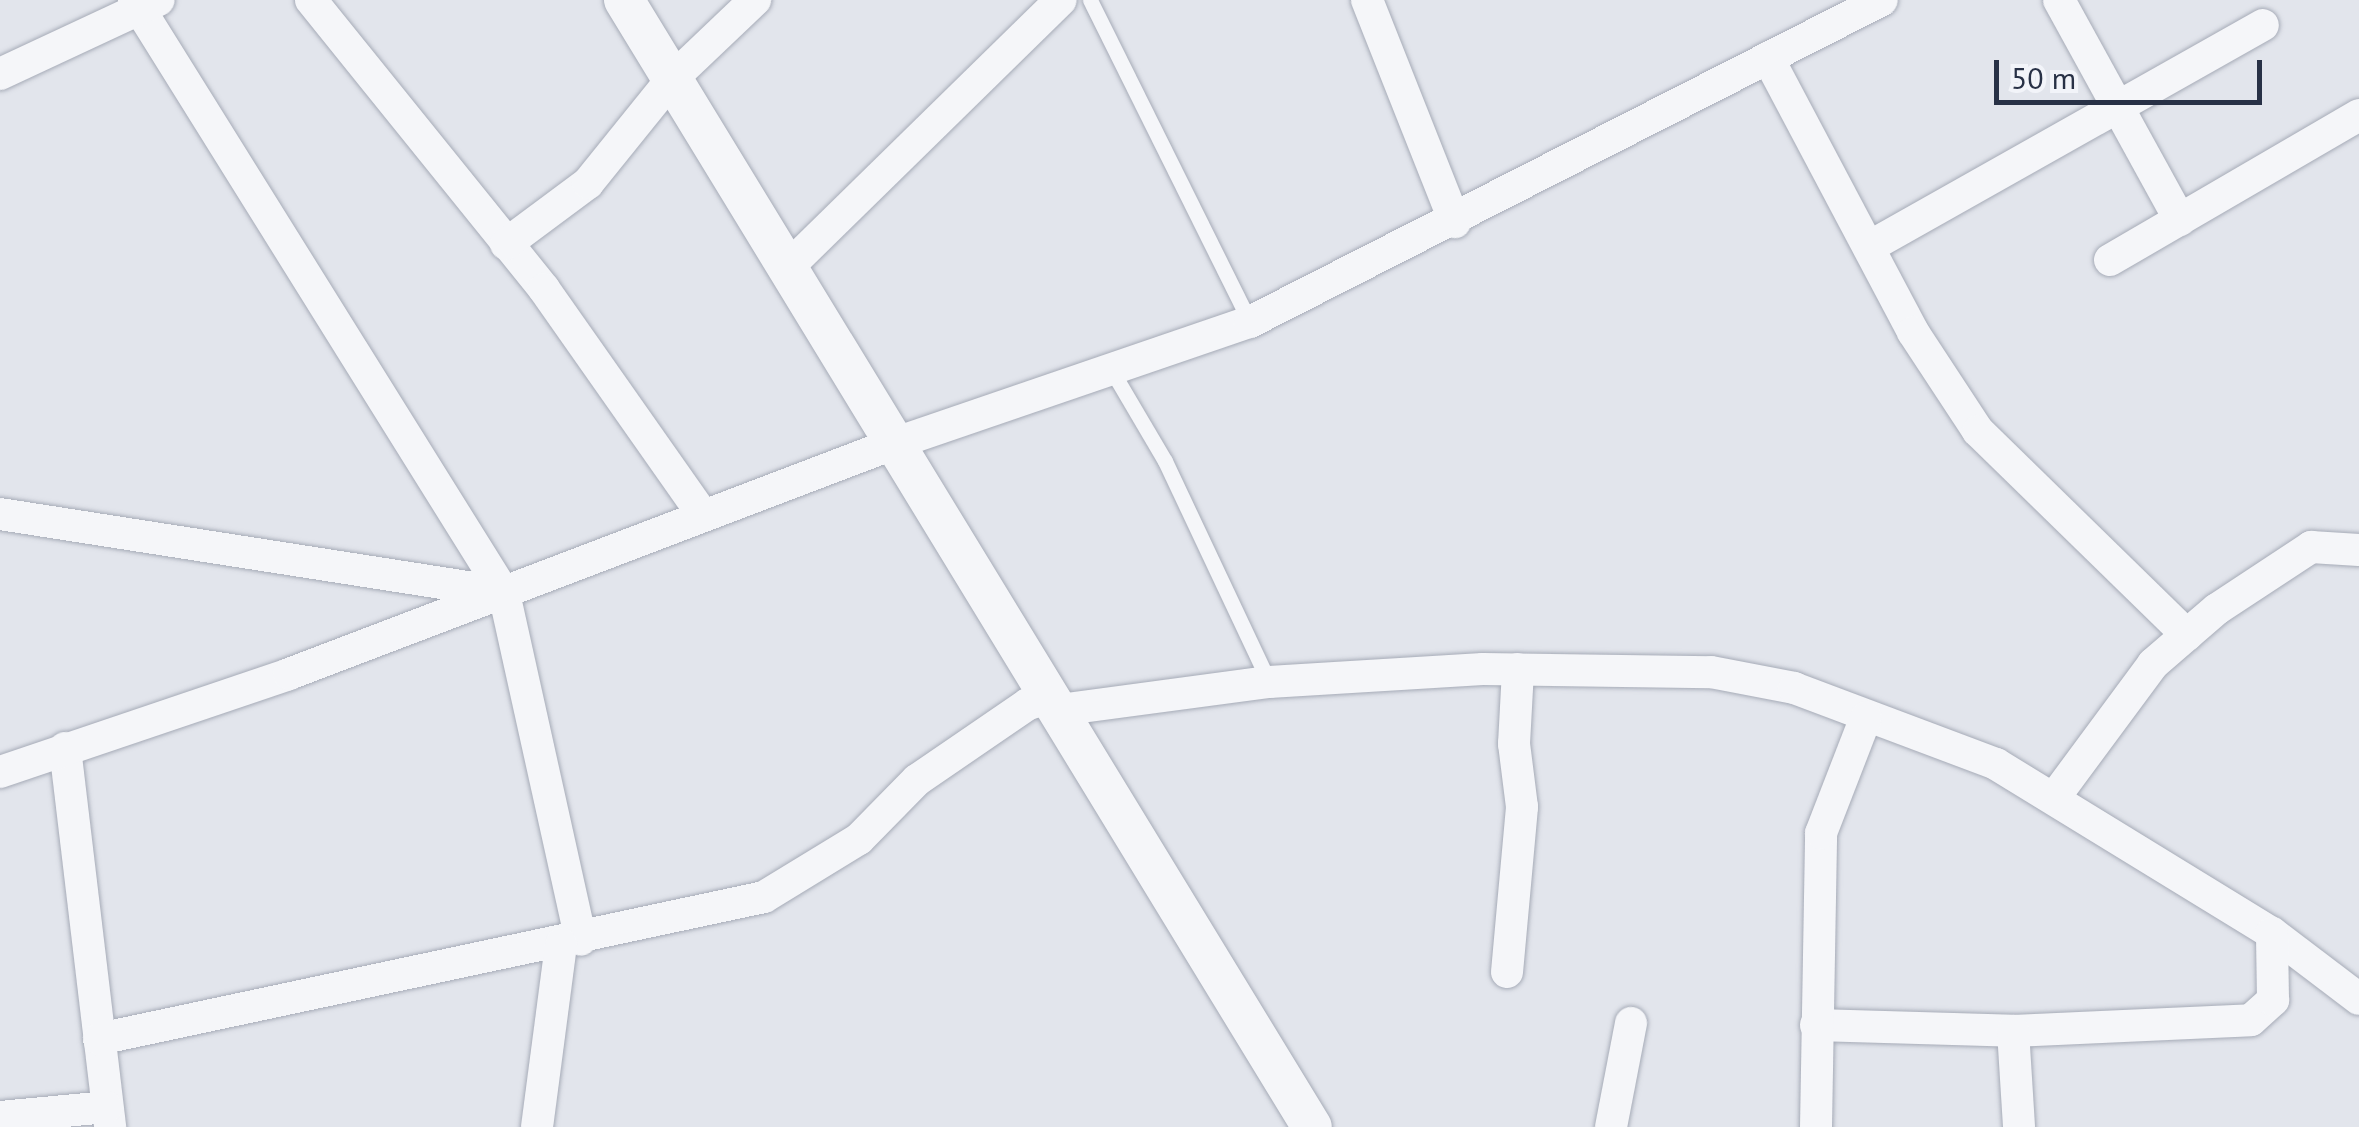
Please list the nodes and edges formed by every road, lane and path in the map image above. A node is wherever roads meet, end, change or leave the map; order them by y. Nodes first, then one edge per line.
1 (311, 0) edge
2 (624, 0) edge
3 (755, 0) edge
4 (1061, 0) edge
5 (1090, 0) edge
6 (1366, 0) edge
7 (1820, 0) edge
8 (1882, 0) edge
9 (2059, 0) edge
10 (145, 4) edge
11 (2263, 24) dead end
12 (1804, 41) junction
13 (1768, 58) junction
14 (0, 74) edge
15 (672, 79) junction
16 (2118, 108) junction
17 (2359, 115) edge
18 (2180, 220) junction
19 (1454, 222) junction
20 (506, 244) junction
21 (1869, 246) junction
22 (2110, 260) dead end
23 (787, 268) junction
24 (1250, 322) junction
25 (1112, 372) junction
26 (894, 444) junction
27 (0, 514) edge
28 (703, 515) junction
29 (2359, 550) edge
30 (504, 593) junction
31 (2188, 636) junction
32 (1518, 668) junction
33 (1269, 682) junction
34 (1054, 704) junction
35 (1866, 717) junction
36 (65, 748) junction
37 (0, 772) edge
38 (2054, 798) junction
39 (2272, 933) junction
40 (571, 942) junction
41 (1508, 972) dead end
42 (2359, 999) edge
43 (1631, 1022) dead end
44 (1816, 1025) junction
45 (2013, 1032) junction
46 (99, 1039) junction
47 (0, 1117) edge
48 (108, 1117) edge
49 (537, 1127) edge
50 (1312, 1127) edge
51 (1611, 1127) edge
52 (1816, 1127) edge
53 (2020, 1127) edge

1 - 20 street
2 - 15 street
3 - 15 street
4 - 23 street
5 - 24 lane
6 - 19 street
7 - 12 street
8 - 12 street
9 - 16 street
10 - 14 street
10 - 30 street
11 - 16 street
12 - 13 street
13 - 19 street
13 - 21 street
15 - 20 street
15 - 23 street
16 - 18 street
16 - 21 street
17 - 18 street
18 - 22 street
19 - 24 street
20 - 28 street
21 - 31 street
23 - 26 street
24 - 25 street
25 - 26 street
25 - 33 lane
26 - 28 street
26 - 34 street
27 - 30 street
28 - 30 street
29 - 31 street
30 - 36 street
30 - 40 street
31 - 38 street
32 - 33 street
32 - 35 street
32 - 41 street
33 - 34 street
34 - 40 street
34 - 50 street
35 - 38 street
35 - 44 street
36 - 37 street
36 - 46 street
38 - 39 street
39 - 42 street
39 - 45 street
40 - 46 street
40 - 49 street
43 - 51 street
44 - 45 street
44 - 52 street
45 - 53 street
46 - 48 street
47 - 48 street

